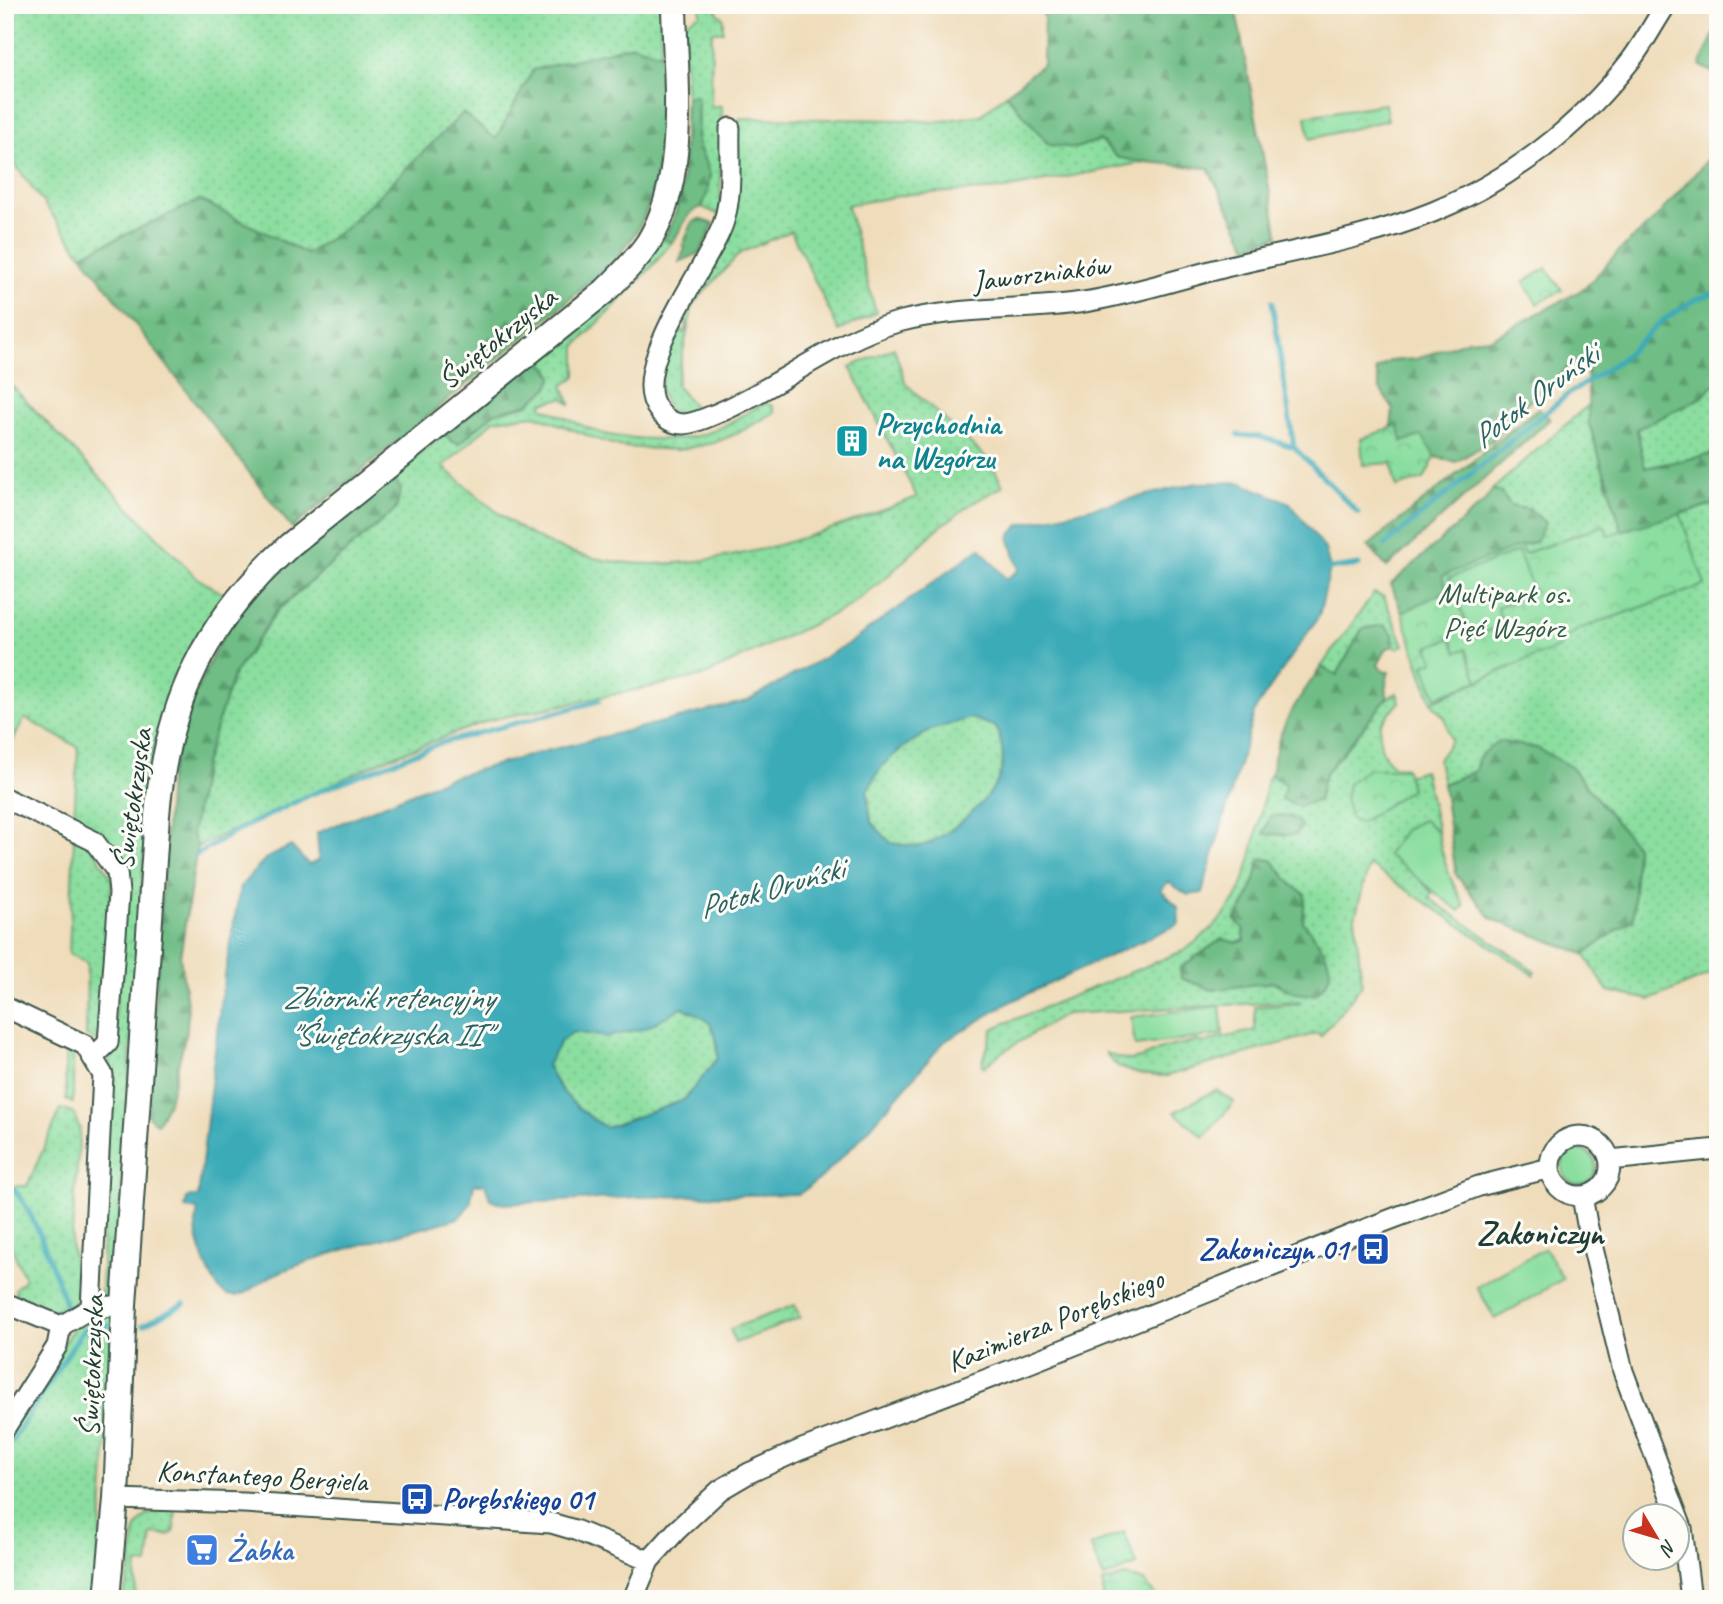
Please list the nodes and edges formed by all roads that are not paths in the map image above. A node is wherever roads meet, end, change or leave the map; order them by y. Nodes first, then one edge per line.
1 (674, 5) edge
2 (1665, 5) edge
3 (730, 128) dead end
4 (5, 798) edge
5 (5, 1007) edge
6 (93, 1057) junction
7 (1718, 1149) edge
8 (1609, 1160) junction
9 (1550, 1168) junction
10 (1582, 1196) junction
11 (5, 1303) edge
12 (124, 1305) junction
13 (91, 1308) junction
14 (61, 1326) junction
15 (5, 1428) edge
16 (116, 1499) junction
17 (649, 1561) junction
18 (107, 1599) edge
19 (633, 1599) edge
20 (1691, 1599) edge

1 - 12 main road, Świętokrzyska
2 - 3 street, Jaworzniaków
4 - 6 street
5 - 6 street
6 - 13 street, Świętokrzyska
7 - 8 street
8 - 9 street
8 - 10 street
9 - 10 street
9 - 17 street, Kazimierza Porębskiego
10 - 20 street
11 - 14 street
12 - 13 street
12 - 16 main road, Świętokrzyska
13 - 14 street
14 - 15 street
16 - 17 street, Konstantego Bergiela
16 - 18 main road, Świętokrzyska
17 - 19 street, Kazimierza Porębskiego

